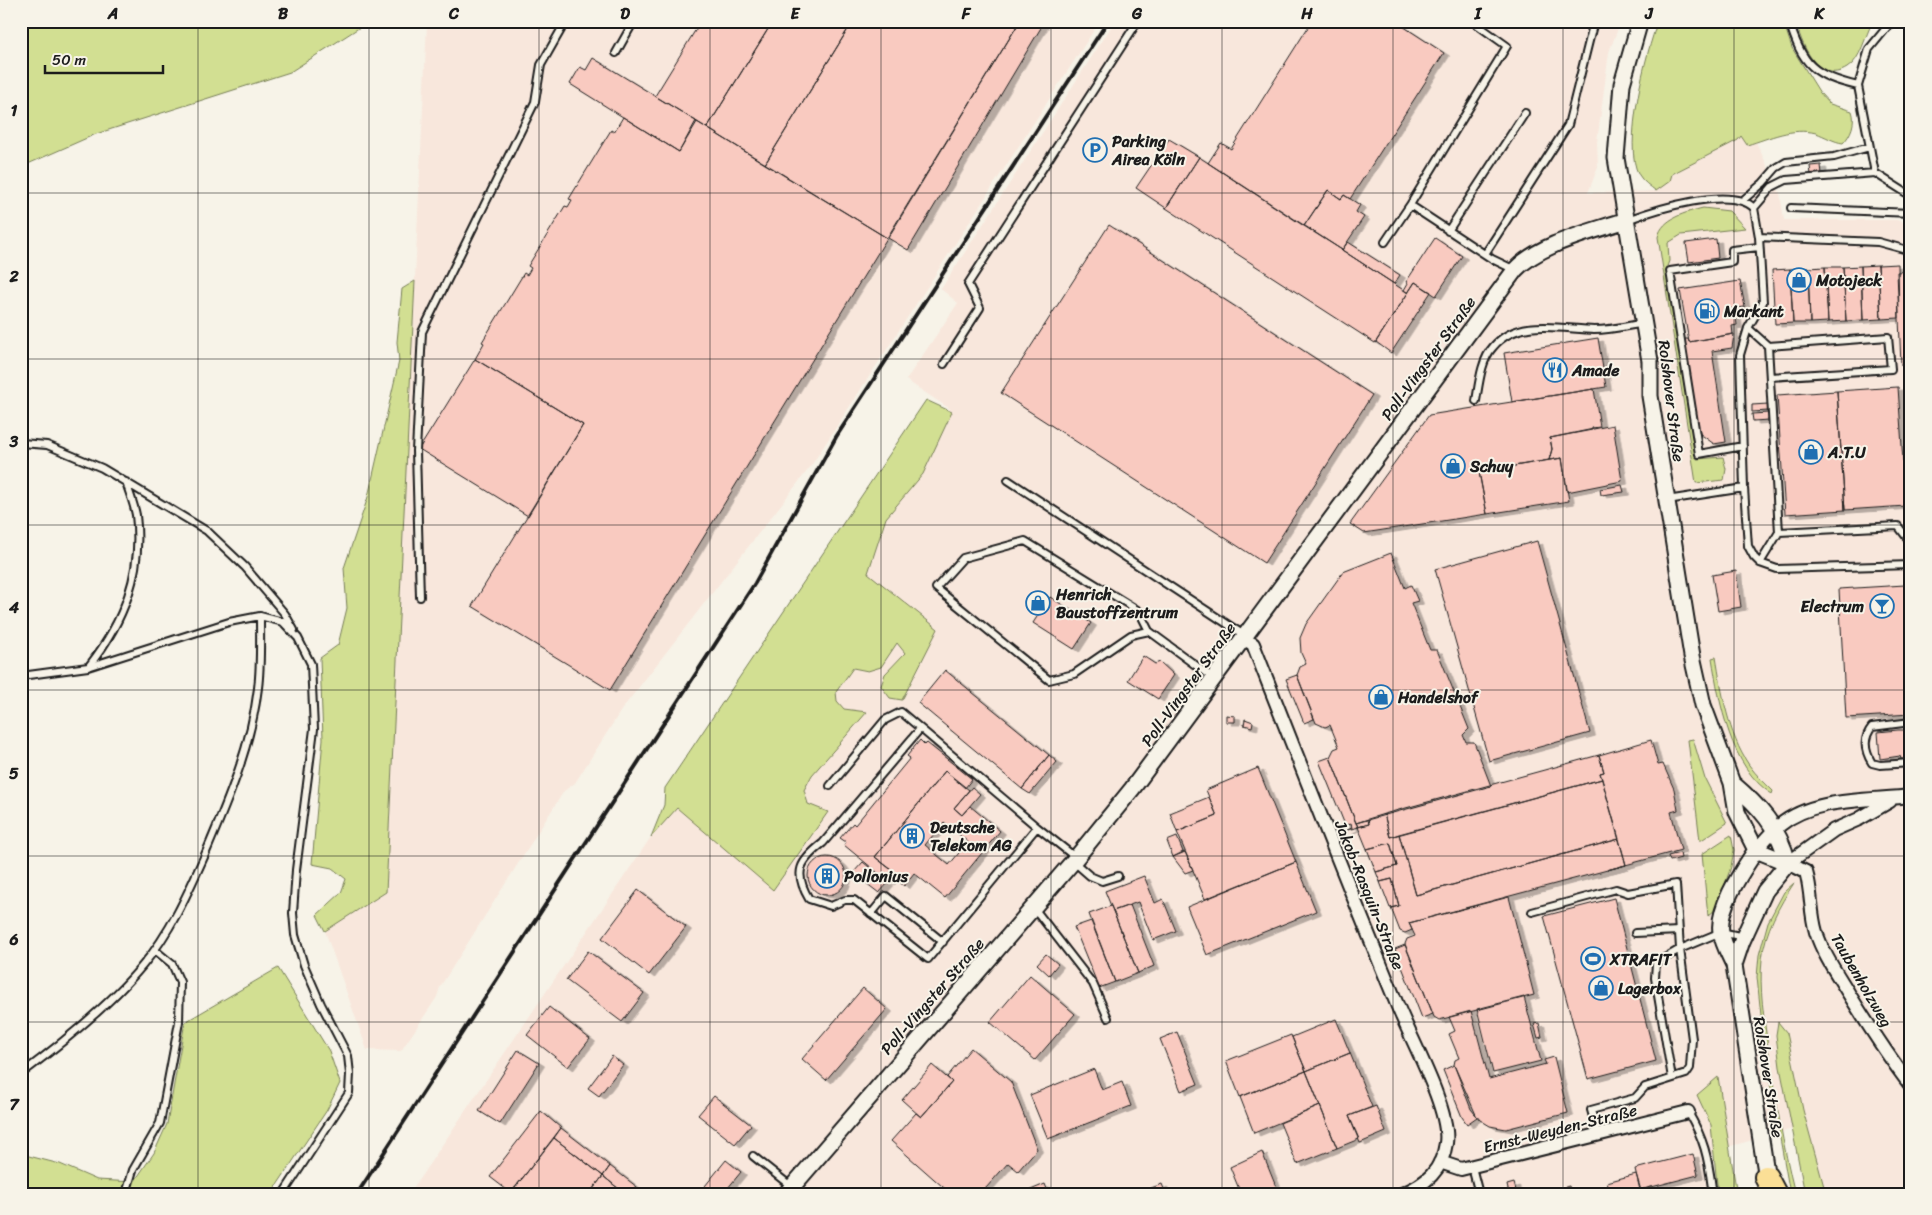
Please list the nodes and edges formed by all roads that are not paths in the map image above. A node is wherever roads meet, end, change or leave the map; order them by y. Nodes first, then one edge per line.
1 (566, 21) edge
2 (634, 21) edge
3 (1138, 21) edge
4 (1472, 21) edge
5 (1586, 21) edge
6 (1640, 21) edge
7 (1788, 21) edge
8 (1892, 21) edge
9 (616, 53) dead end
10 (1858, 86) junction
11 (1525, 112) dead end
12 (1869, 147) junction
13 (1875, 173) junction
14 (1911, 196) edge
15 (1742, 201) junction
16 (1410, 205) junction
17 (1754, 208) junction
18 (1791, 208) dead end
19 (1911, 213) edge
20 (1626, 220) junction
21 (1448, 231) junction
22 (1759, 237) junction
23 (1385, 242) dead end
24 (1759, 247) junction
25 (1911, 251) edge
26 (1485, 254) junction
27 (1515, 270) junction
28 (1644, 323) junction
29 (1748, 328) junction
30 (1768, 346) junction
31 (944, 364) dead end
32 (1770, 377) junction
33 (1476, 401) dead end
34 (21, 443) edge
35 (1743, 446) junction
36 (1008, 480) dead end
37 (126, 482) junction
38 (1744, 488) junction
39 (1667, 500) junction
40 (1779, 532) junction
41 (1911, 543) edge
42 (1911, 558) edge
43 (1760, 563) junction
44 (1911, 565) edge
45 (420, 597) dead end
46 (260, 616) junction
47 (1150, 631) junction
48 (1244, 637) junction
49 (298, 638) junction
50 (88, 666) junction
51 (21, 676) edge
52 (1214, 679) junction
53 (1911, 722) edge
54 (920, 729) junction
55 (1911, 763) edge
56 (1732, 783) junction
57 (830, 786) dead end
58 (1911, 796) edge
59 (1894, 798) junction
60 (1037, 827) junction
61 (1774, 830) junction
62 (1756, 850) junction
63 (1075, 859) junction
64 (1788, 863) junction
65 (1118, 876) dead end
66 (1033, 907) junction
67 (1532, 912) dead end
68 (871, 914) junction
69 (1679, 931) junction
70 (1721, 932) junction
71 (1635, 933) dead end
72 (1744, 937) junction
73 (943, 942) junction
74 (1680, 949) junction
75 (154, 950) junction
76 (1734, 965) junction
77 (1108, 1018) dead end
78 (21, 1074) edge
79 (1672, 1078) junction
80 (1911, 1086) edge
81 (1688, 1112) joint
82 (1598, 1135) junction
83 (752, 1156) dead end
84 (1439, 1165) junction
85 (1472, 1167) junction
86 (1769, 1190) edge
87 (789, 1191) edge
88 (126, 1194) edge
89 (283, 1194) edge
90 (1402, 1194) edge
91 (1479, 1194) edge
92 (1708, 1194) edge

1 - 45 lane
2 - 9 lane
3 - 31 lane
4 - 16 lane
5 - 26 lane
6 - 20 street, Rolshover Straße
7 - 10 lane
8 - 10 lane
10 - 12 lane
11 - 21 lane
12 - 13 lane
12 - 15 lane
13 - 14 lane
13 - 17 lane
15 - 17 lane
15 - 20 lane
16 - 21 lane
16 - 23 lane
17 - 22 lane
18 - 19 lane
20 - 27 street, Poll-Vingster Straße
20 - 28 street, Rolshover Straße
21 - 26 lane
22 - 24 lane
22 - 25 lane
24 - 29 lane
24 - 35 lane
26 - 27 lane
27 - 48 street, Poll-Vingster Straße
28 - 33 lane
28 - 39 street, Rolshover Straße
29 - 30 lane
29 - 35 lane
30 - 32 lane
30 - 32 lane
32 - 40 lane
34 - 37 lane
35 - 38 lane
36 - 48 lane
37 - 49 lane
37 - 50 lane
38 - 39 lane
38 - 43 lane
39 - 56 street, Rolshover Straße
40 - 41 lane
40 - 43 lane
42 - 44 lane
43 - 44 lane
46 - 49 lane
46 - 50 lane
46 - 75 lane
47 - 47 lane
47 - 52 lane
48 - 52 street, Poll-Vingster Straße
48 - 84 street, Jakob-Rasquin-Straße
49 - 89 lane
50 - 51 lane
52 - 63 street, Poll-Vingster Straße
53 - 55 lane
54 - 57 lane
54 - 60 lane
54 - 68 lane
56 - 61 street, Rolshover Straße
56 - 62 street, Rolshover Straße
58 - 59 street
59 - 61 street
59 - 64 street
60 - 63 lane
60 - 73 lane
61 - 62 street
61 - 64 street, Rolshover Straße
62 - 64 street
62 - 70 street, Rolshover Straße
63 - 65 lane
63 - 66 street, Poll-Vingster Straße
64 - 72 street, Rolshover Straße
64 - 80 street, Taubenholzweg
66 - 77 lane
66 - 87 street, Poll-Vingster Straße
67 - 69 lane
68 - 73 lane
68 - 73 lane
69 - 71 lane
69 - 74 lane
70 - 72 lane
70 - 74 lane
70 - 76 street, Rolshover Straße
72 - 76 street, Rolshover Straße
74 - 79 lane
74 - 79 lane
75 - 78 lane
75 - 88 lane
76 - 86 street, Rolshover Straße
79 - 82 lane
81 - 82 street, Ernst-Weyden-Straße
81 - 92 lane
82 - 85 street, Ernst-Weyden-Straße
83 - 87 lane
84 - 85 street, Ernst-Weyden-Straße
84 - 90 street
85 - 91 lane

